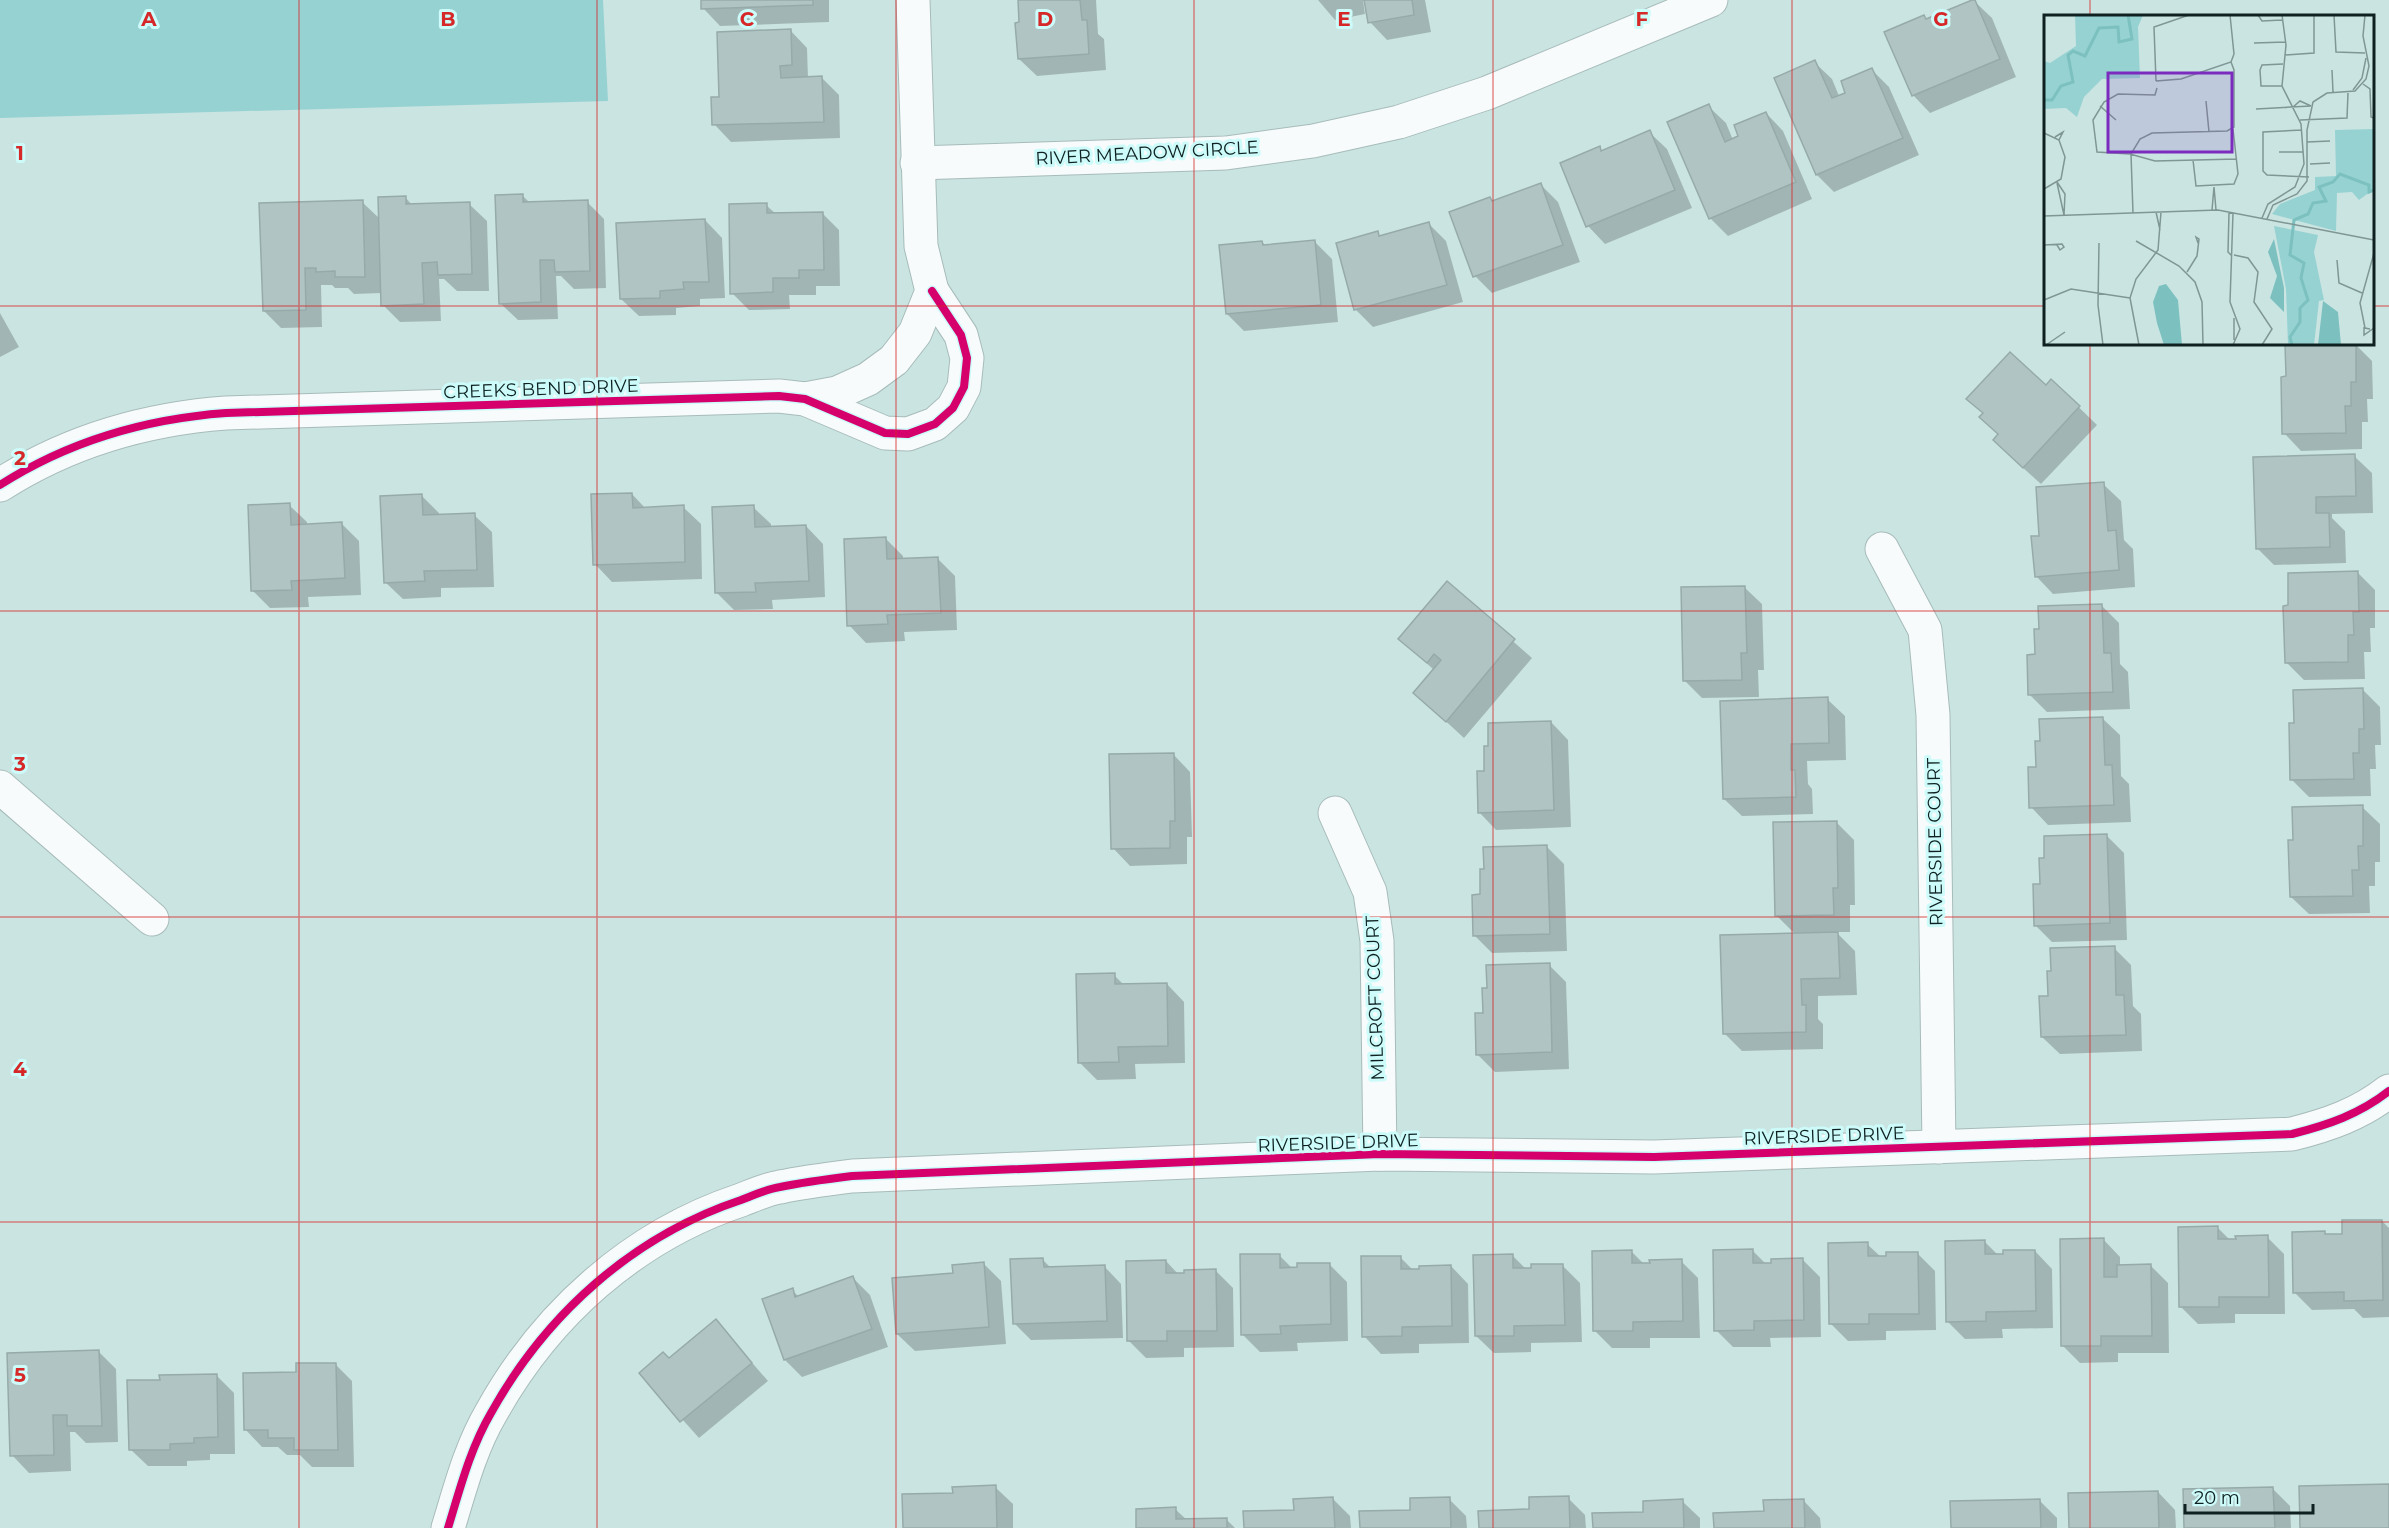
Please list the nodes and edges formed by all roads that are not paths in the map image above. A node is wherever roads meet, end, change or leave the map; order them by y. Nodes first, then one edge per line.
1 (913, 0) edge
2 (1711, 0) edge
3 (917, 163) junction
4 (932, 291) junction
5 (805, 399) junction
6 (0, 485) edge
7 (1882, 549) dead end
8 (0, 787) edge
9 (1335, 813) dead end
10 (152, 919) dead end
11 (2389, 1091) edge
12 (1939, 1147) junction
13 (1380, 1154) junction
14 (448, 1528) edge

1 - 3 street
2 - 3 street, RIVER MEADOW CIRCLE
3 - 4 street
4 - 5 street
4 - 5 street, CREEKS BEND DRIVE
5 - 6 street, CREEKS BEND DRIVE
7 - 12 street, RIVERSIDE COURT
8 - 10 street
9 - 13 street, MILCROFT COURT
11 - 12 street, RIVERSIDE DRIVE
12 - 13 street, RIVERSIDE DRIVE
13 - 14 street, RIVERSIDE DRIVE

